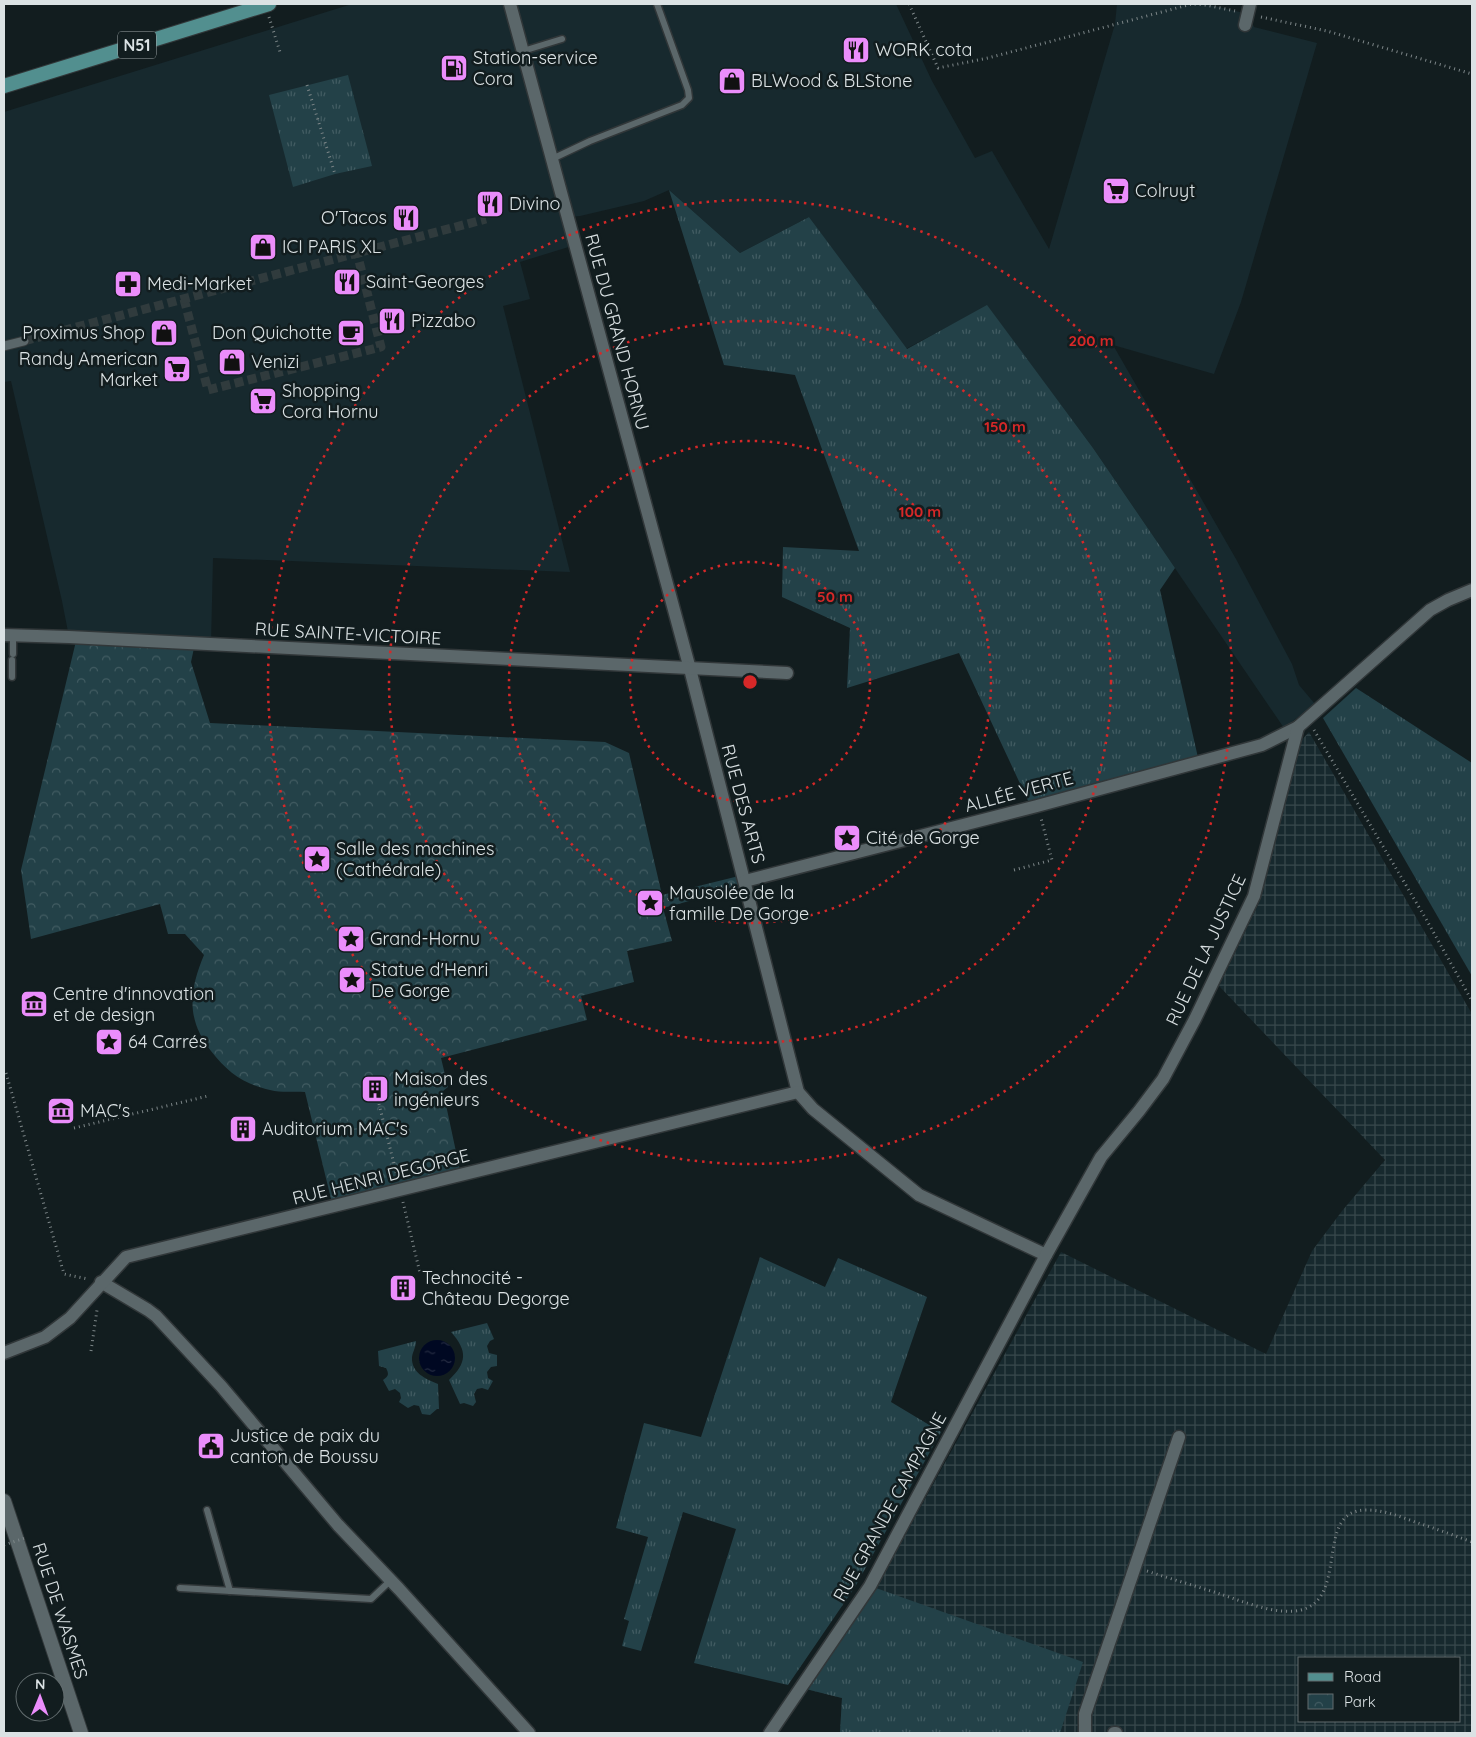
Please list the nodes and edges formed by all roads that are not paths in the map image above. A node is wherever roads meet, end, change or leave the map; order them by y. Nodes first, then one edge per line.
1 (267, 4) edge
2 (510, 4) edge
3 (658, 4) edge
4 (562, 40) dead end
5 (523, 51) junction
6 (4, 86) edge
7 (552, 158) junction
8 (24, 341) tunnel mouth
9 (4, 346) edge
10 (1472, 590) edge
11 (8, 635) edge
12 (690, 669) junction
13 (787, 674) dead end
14 (12, 677) dead end
15 (1303, 723) junction
16 (745, 881) junction
17 (798, 1092) junction
18 (1046, 1255) junction
19 (102, 1282) junction
20 (1013, 1317) joint
21 (4, 1353) edge
22 (1179, 1437) dead end
23 (4, 1501) edge
24 (207, 1510) dead end
25 (394, 1585) junction
26 (180, 1588) dead end
27 (230, 1591) junction
28 (81, 1733) edge
29 (529, 1733) edge
30 (770, 1733) edge
31 (1085, 1733) edge

1 - 6 main road, N51
2 - 5 street, RUE DU GRAND HORNU
3 - 7 lane
4 - 5 lane
5 - 7 street, RUE DU GRAND HORNU
7 - 12 street, RUE DU GRAND HORNU
8 - 9 street
10 - 15 street
11 - 12 street, RUE SAINTE-VICTOIRE
11 - 14 lane
12 - 13 street, RUE SAINTE-VICTOIRE
12 - 16 street, RUE DES ARTS
15 - 16 street, ALLÉE VERTE
15 - 18 street, RUE DE LA JUSTICE
16 - 17 street, RUE DES ARTS
17 - 18 street
17 - 19 street, RUE HENRI DEGORGE
18 - 20 street, RUE DE LA JUSTICE
19 - 21 street, RUE HENRI DEGORGE
19 - 25 street
20 - 30 street, RUE GRANDE CAMPAGNE
22 - 31 street
23 - 28 street, RUE DE WASMES
24 - 27 lane
25 - 27 lane
25 - 29 street
26 - 27 lane

